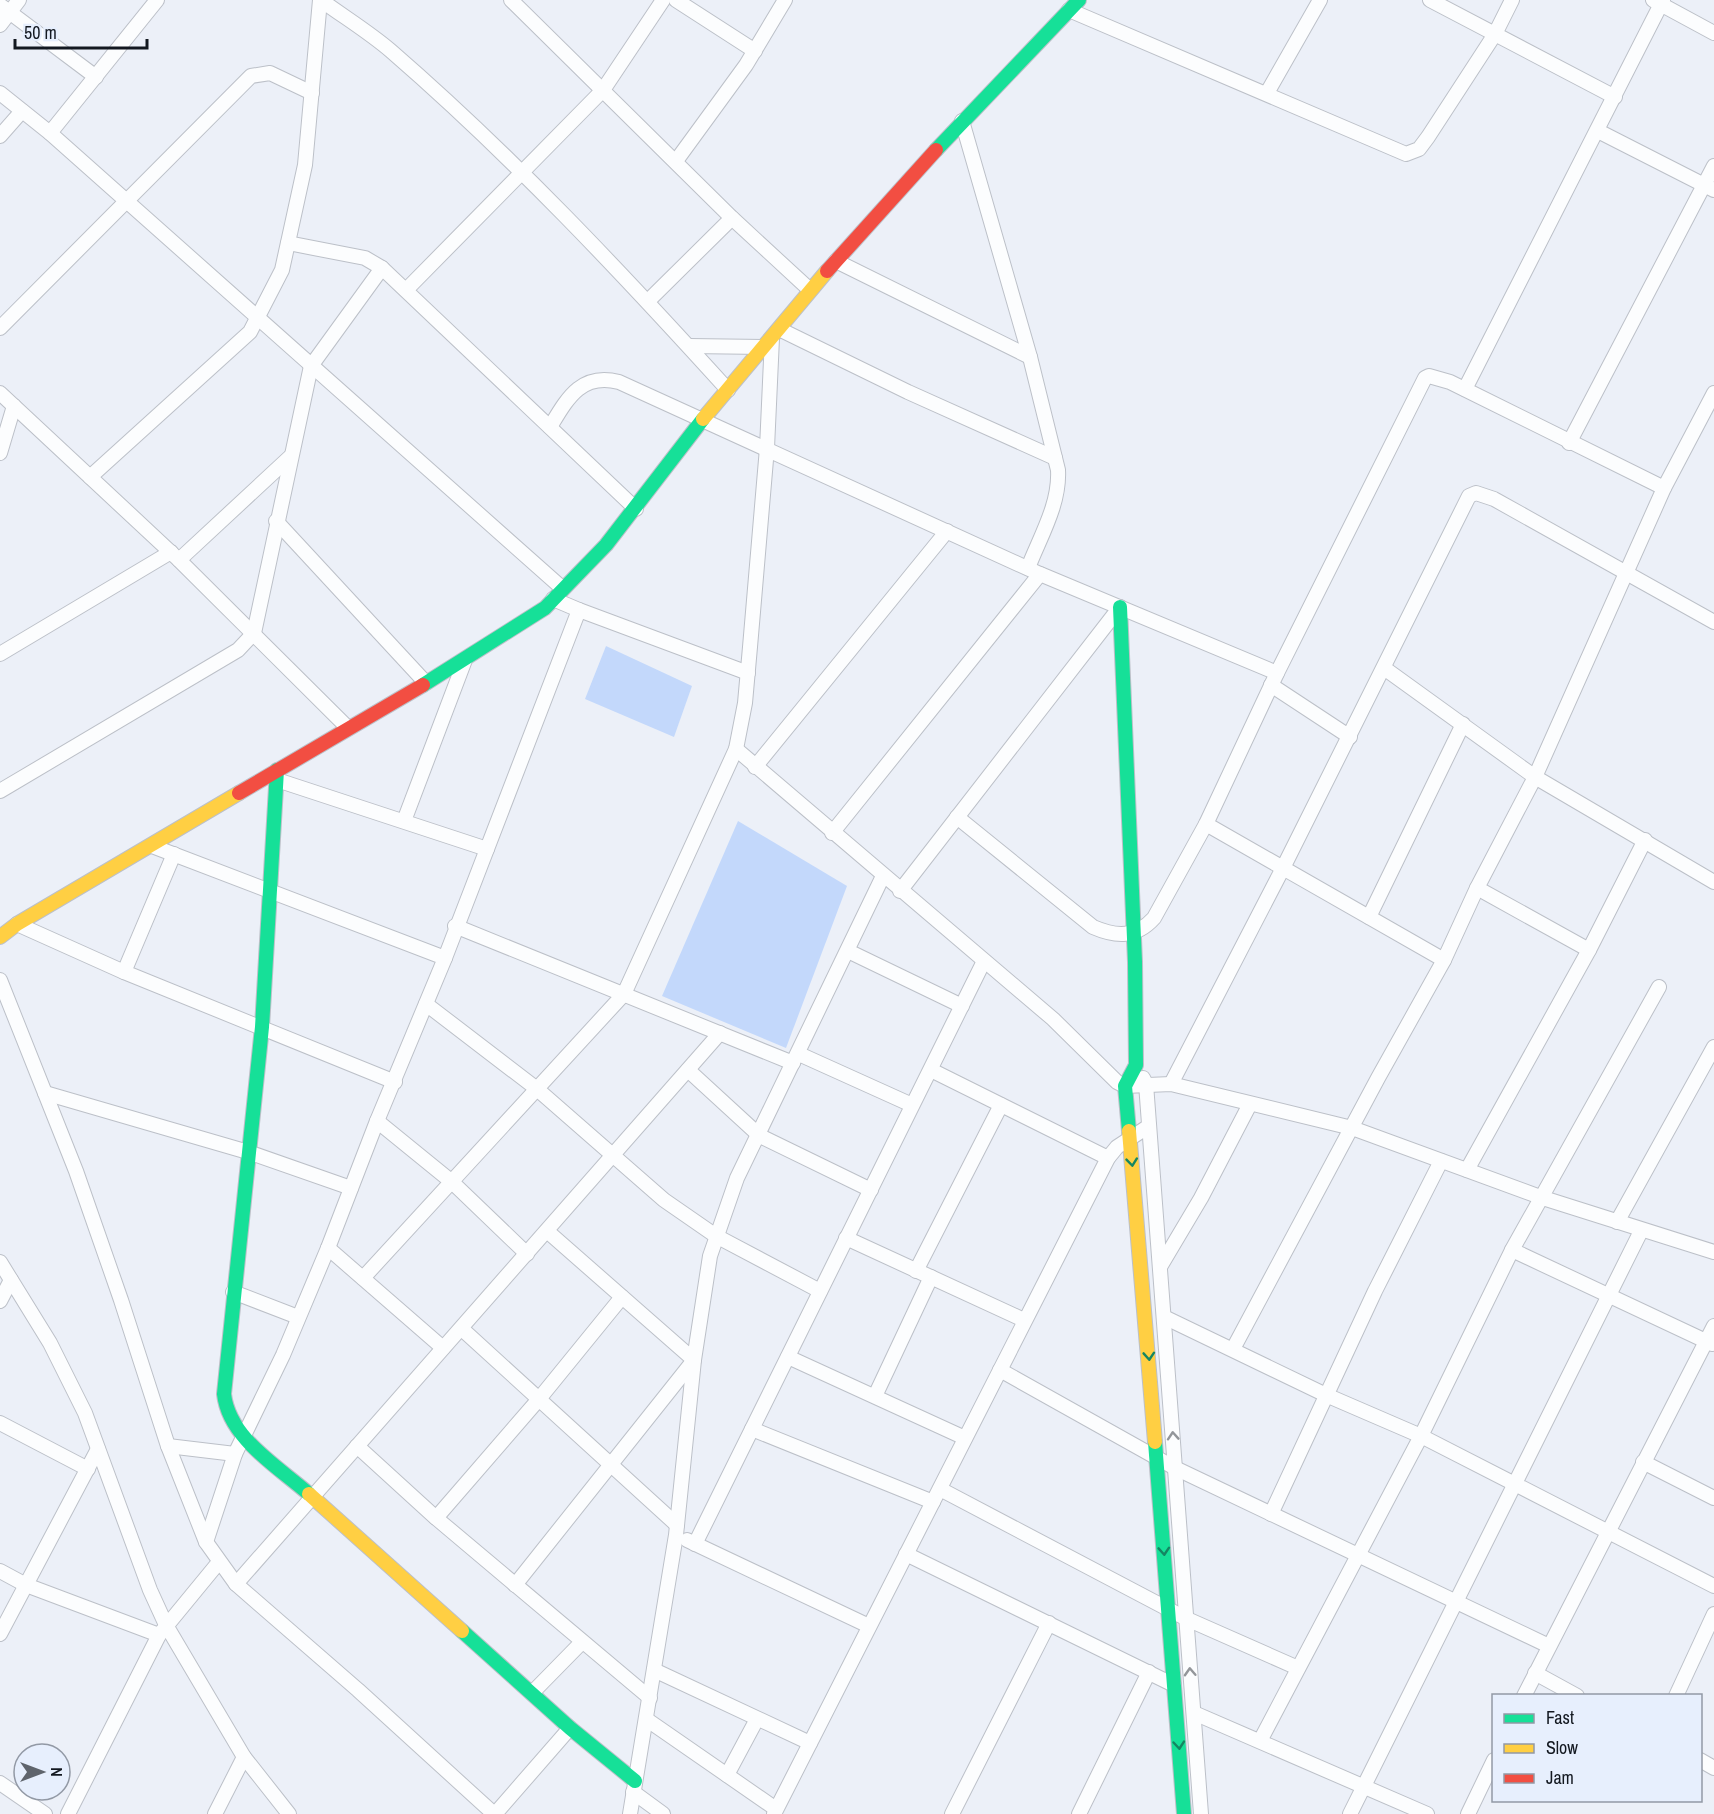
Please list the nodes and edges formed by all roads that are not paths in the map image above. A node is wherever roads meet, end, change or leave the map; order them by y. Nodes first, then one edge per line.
1 (19, 0) edge
2 (157, 0) edge
3 (320, 0) edge
4 (511, 0) edge
5 (663, 0) edge
6 (676, 0) edge
7 (785, 0) edge
8 (1320, 0) edge
9 (1430, 0) edge
10 (1512, 0) edge
11 (1659, 1) edge
12 (1074, 5) edge
13 (5, 8) edge
14 (0, 25) edge
15 (1714, 33) edge
16 (1495, 34) junction
17 (755, 51) junction
18 (96, 77) junction
19 (603, 90) junction
20 (0, 93) edge
21 (312, 93) junction
22 (1267, 93) junction
23 (1615, 97) junction
24 (22, 111) junction
25 (962, 122) junction
26 (1598, 131) junction
27 (50, 133) junction
28 (0, 136) edge
29 (676, 160) junction
30 (1714, 166) edge
31 (520, 172) junction
32 (1709, 187) edge
33 (126, 202) junction
34 (732, 218) junction
35 (288, 243) junction
36 (836, 261) junction
37 (382, 268) junction
38 (407, 289) junction
39 (810, 290) junction
40 (648, 301) junction
41 (257, 319) junction
42 (0, 328) edge
43 (772, 338) junction
44 (688, 346) junction
45 (1030, 357) junction
46 (310, 366) junction
47 (1465, 389) junction
48 (728, 390) junction
49 (0, 393) edge
50 (1714, 393) edge
51 (14, 406) junction
52 (1710, 410) edge
53 (703, 419) junction
54 (550, 427) junction
55 (1569, 443) junction
56 (767, 448) junction
57 (0, 454) edge
58 (290, 457) junction
59 (1055, 458) junction
60 (90, 477) junction
61 (1664, 488) junction
62 (636, 509) junction
63 (276, 521) junction
64 (947, 531) junction
65 (175, 556) junction
66 (1034, 571) junction
67 (1627, 574) junction
68 (557, 593) junction
69 (1120, 607) junction
70 (579, 610) junction
71 (1714, 622) edge
72 (254, 633) junction
73 (0, 654) edge
74 (465, 660) junction
75 (1384, 668) junction
76 (748, 673) junction
77 (1274, 679) junction
78 (426, 683) junction
79 (1463, 724) junction
80 (348, 728) junction
81 (1350, 737) junction
82 (736, 749) junction
83 (755, 767) junction
84 (277, 775) junction
85 (1535, 777) junction
86 (0, 791) edge
87 (957, 817) junction
88 (404, 821) junction
89 (1206, 824) junction
90 (832, 833) junction
91 (1646, 840) junction
92 (152, 846) junction
93 (488, 849) junction
94 (174, 854) junction
95 (1284, 868) junction
96 (883, 876) junction
97 (1714, 882) edge
98 (1477, 888) junction
99 (900, 891) junction
100 (270, 892) junction
101 (1369, 917) junction
102 (17, 924) junction
103 (455, 926) junction
104 (1134, 933) junction
105 (0, 937) edge
106 (1589, 950) junction
107 (848, 951) junction
108 (444, 958) junction
109 (1444, 960) junction
110 (984, 962) junction
111 (124, 972) junction
112 (0, 980) edge
113 (1659, 987) dead end
114 (624, 994) junction
115 (426, 1004) junction
116 (962, 1006) junction
117 (262, 1027) junction
118 (720, 1033) junction
119 (1714, 1047) edge
120 (796, 1059) junction
121 (1136, 1065) junction
122 (688, 1070) junction
123 (931, 1071) junction
124 (395, 1082) junction
125 (1146, 1084) junction
126 (1171, 1084) junction
127 (1125, 1086) junction
128 (537, 1089) junction
129 (45, 1094) junction
130 (1250, 1104) junction
131 (912, 1105) junction
132 (1001, 1105) junction
133 (377, 1121) junction
134 (1149, 1126) junction
135 (1352, 1128) junction
136 (759, 1136) junction
137 (1129, 1139) junction
138 (248, 1152) junction
139 (614, 1154) junction
140 (1108, 1158) junction
141 (1441, 1161) junction
142 (1467, 1170) junction
143 (452, 1182) junction
144 (351, 1188) junction
145 (871, 1190) junction
146 (1543, 1198) junction
147 (1617, 1222) junction
148 (547, 1231) junction
149 (1641, 1231) junction
150 (716, 1236) junction
151 (846, 1238) junction
152 (328, 1248) junction
153 (1512, 1250) junction
154 (1714, 1252) edge
155 (527, 1254) junction
156 (0, 1262) edge
157 (1160, 1266) junction
158 (916, 1271) junction
159 (931, 1277) junction
160 (363, 1278) junction
161 (11, 1280) junction
162 (820, 1291) junction
163 (233, 1292) junction
164 (1608, 1296) junction
165 (622, 1297) junction
166 (0, 1300) edge
167 (298, 1317) junction
168 (1164, 1317) junction
169 (1024, 1320) junction
170 (1714, 1326) edge
171 (462, 1329) junction
172 (1710, 1343) edge
173 (443, 1348) junction
174 (1233, 1349) junction
175 (788, 1357) junction
176 (694, 1360) junction
177 (1000, 1370) junction
178 (1326, 1395) junction
179 (874, 1396) junction
180 (539, 1399) junction
181 (0, 1423) edge
182 (752, 1429) junction
183 (244, 1434) junction
184 (1421, 1436) junction
185 (965, 1438) junction
186 (168, 1446) junction
187 (357, 1446) junction
188 (98, 1449) junction
189 (235, 1454) junction
190 (1156, 1456) junction
191 (1643, 1462) junction
192 (611, 1466) junction
193 (1175, 1468) junction
194 (88, 1469) junction
195 (1514, 1485) junction
196 (313, 1496) junction
197 (936, 1496) junction
198 (1714, 1498) edge
199 (1271, 1514) junction
200 (436, 1518) junction
201 (676, 1530) junction
202 (1607, 1534) junction
203 (206, 1542) junction
204 (695, 1544) junction
205 (906, 1554) junction
206 (1358, 1555) junction
207 (219, 1562) junction
208 (0, 1571) edge
209 (236, 1584) junction
210 (27, 1585) junction
211 (515, 1585) junction
212 (1714, 1587) edge
213 (1456, 1603) junction
214 (1168, 1610) junction
215 (1714, 1614) edge
216 (1187, 1619) junction
217 (1048, 1623) junction
218 (869, 1626) junction
219 (162, 1630) junction
220 (0, 1634) edge
221 (582, 1642) junction
222 (1550, 1646) junction
223 (1298, 1668) junction
224 (654, 1670) junction
225 (1149, 1672) junction
226 (1534, 1673) junction
227 (1174, 1685) junction
228 (531, 1693) junction
229 (1524, 1694) edge
230 (1575, 1694) edge
231 (1676, 1694) edge
232 (650, 1698) junction
233 (1194, 1713) junction
234 (646, 1719) junction
235 (758, 1719) junction
236 (570, 1728) junction
237 (1260, 1741) junction
238 (810, 1743) junction
239 (244, 1757) junction
240 (1492, 1764) edge
241 (727, 1775) junction
242 (0, 1783) edge
243 (634, 1786) junction
244 (1364, 1787) junction
245 (1199, 1792) junction
246 (775, 1812) edge
247 (45, 1814) edge
248 (68, 1814) edge
249 (215, 1814) edge
250 (289, 1814) edge
251 (495, 1814) edge
252 (630, 1814) edge
253 (663, 1814) edge
254 (952, 1814) edge
255 (1079, 1814) edge
256 (1186, 1814) edge
257 (1201, 1814) edge
258 (1350, 1814) edge
259 (1427, 1814) edge
260 (1468, 1814) edge

1 - 13 street
2 - 18 street
3 - 21 street
3 - 31 street
4 - 19 street
5 - 19 street
6 - 17 street
7 - 17 street
8 - 22 street
9 - 16 street
10 - 16 street
11 - 15 street
11 - 23 street
12 - 22 street
12 - 25 street
13 - 14 street
13 - 18 street
16 - 22 street
16 - 23 street
17 - 29 street
18 - 27 street
19 - 29 street
19 - 31 street
20 - 24 street
21 - 33 street
21 - 35 street
23 - 26 street
24 - 27 street
24 - 28 street
25 - 36 street
25 - 45 street
26 - 32 street
26 - 47 street
27 - 33 street
29 - 34 street
30 - 32 street
31 - 38 street
31 - 40 street
32 - 55 street
33 - 41 street
33 - 42 street
34 - 39 street
34 - 40 street
35 - 37 street
35 - 41 street
36 - 39 street
36 - 45 street
37 - 38 street
37 - 46 street
38 - 54 street
39 - 43 street
40 - 44 street
41 - 46 street
41 - 60 street
43 - 44 street
43 - 48 street
43 - 56 street
43 - 59 street
44 - 48 street
45 - 59 street
46 - 58 street
46 - 68 street
47 - 55 street
47 - 77 street
48 - 53 street
49 - 51 street
50 - 52 street
51 - 57 street
51 - 60 street
52 - 61 street
53 - 54 street
53 - 56 street
53 - 62 street
54 - 62 street
55 - 61 street
56 - 64 street
56 - 76 street
58 - 63 street
58 - 65 street
59 - 66 street
60 - 65 street
61 - 67 street
62 - 68 street
63 - 72 street
63 - 78 street
64 - 66 street
64 - 83 street
65 - 72 street
65 - 73 street
66 - 69 street
66 - 90 street
67 - 71 street
67 - 75 street
67 - 85 street
68 - 70 street
68 - 74 street
69 - 77 street
69 - 87 street
69 - 104 street
70 - 76 street
70 - 93 street
72 - 80 street
72 - 86 street
74 - 78 street
74 - 88 street
75 - 79 street
75 - 81 street
76 - 82 street
77 - 81 street
77 - 89 street
78 - 80 street
79 - 85 street
79 - 101 street
80 - 84 street
81 - 95 street
82 - 83 street
82 - 114 street
83 - 90 street
84 - 88 street
84 - 92 street
84 - 100 street
85 - 91 street
85 - 98 street
87 - 99 street
87 - 104 street
88 - 93 street
89 - 95 street
89 - 104 street
90 - 96 street
91 - 97 street
91 - 106 street
92 - 94 street
92 - 102 street
93 - 103 street
94 - 100 street
94 - 111 street
95 - 101 street
95 - 126 street
96 - 99 street
96 - 107 street
98 - 106 street
98 - 109 street
99 - 110 street
100 - 108 street
100 - 117 street
101 - 109 street
102 - 105 street
102 - 111 street
103 - 108 street
103 - 114 street
104 - 121 street
106 - 142 street
107 - 116 street
107 - 120 street
108 - 115 street
109 - 135 street
110 - 116 street
110 - 127 street
111 - 117 street
112 - 129 street
113 - 146 street
114 - 118 street
114 - 128 street
115 - 124 street
115 - 128 street
116 - 123 street
117 - 124 street
117 - 138 street
118 - 120 street
118 - 122 street
119 - 147 street
120 - 131 street
120 - 136 street
121 - 125 street
121 - 127 street
122 - 136 street
122 - 139 street
123 - 131 street
123 - 132 street
124 - 133 street
125 - 126 street
125 - 127 street
125 - 134 street
126 - 130 street
127 - 137 street
128 - 139 street
128 - 143 street
129 - 138 street
129 - 186 street
130 - 135 street
130 - 157 street
131 - 145 street
132 - 140 street
132 - 158 street
133 - 143 street
133 - 144 street
134 - 137 street
134 - 157 street
135 - 141 street
135 - 174 street
136 - 145 street
136 - 150 street
137 - 140 street
137 -> 190 street
138 - 144 street
138 - 163 street
139 - 148 street
139 - 150 street
140 - 169 street
141 - 142 street
141 - 178 street
142 - 146 street
143 - 155 street
143 - 160 street
144 - 152 street
145 - 151 street
146 - 147 street
146 - 153 street
147 - 149 street
148 - 155 street
148 - 165 street
149 - 154 street
149 - 164 street
150 - 162 street
150 - 176 street
151 - 158 street
151 - 162 street
152 - 160 street
152 - 167 street
153 - 164 street
153 - 184 street
155 - 171 street
156 - 161 street
157 - 168 street
158 - 159 street
159 - 169 street
159 - 179 street
160 - 173 street
161 - 166 street
161 - 188 street
162 - 175 street
163 - 167 street
163 - 183 street
164 - 172 street
164 - 195 street
165 - 176 street
165 - 180 street
167 - 183 street
168 - 174 street
193 -> 168 street
169 - 177 street
170 - 172 street
171 - 173 street
171 - 180 street
172 - 191 street
173 - 187 street
174 - 178 street
175 - 179 street
175 - 182 street
176 - 192 street
176 - 201 street
177 - 185 street
177 - 190 street
178 - 184 street
178 - 199 street
179 - 185 street
180 - 192 street
180 - 200 street
181 - 194 street
182 - 197 street
182 - 204 street
183 - 189 street
183 - 196 street
184 - 195 street
184 - 206 street
185 - 197 street
186 - 189 street
186 - 203 street
187 - 196 street
187 - 200 street
188 - 194 street
188 - 219 street
189 - 203 street
190 - 193 street
190 -> 214 street
191 - 198 street
191 - 202 street
192 - 201 street
192 - 211 street
193 - 199 street
193 - 216 street
194 - 210 street
195 - 202 street
195 - 213 street
196 - 209 street
196 - 228 street
197 - 205 street
197 - 214 street
199 - 206 street
200 - 211 street
201 - 204 street
201 - 224 street
202 - 212 street
202 - 222 street
203 - 207 street
204 - 218 street
205 - 217 street
205 - 218 street
206 - 213 street
206 - 223 street
207 - 209 street
207 - 219 street
208 - 210 street
209 - 251 street
210 - 219 street
210 - 220 street
211 - 221 street
213 - 222 street
213 - 244 street
214 - 216 street
214 - 227 street
215 - 231 street
216 - 223 street
233 -> 216 street
217 - 225 street
217 - 254 street
218 - 238 street
219 - 239 street
219 - 248 street
221 - 228 street
221 - 232 street
222 - 226 street
223 - 237 street
224 - 232 street
224 - 235 street
225 - 227 street
225 - 255 street
226 - 229 street
226 - 230 street
227 -> 256 street
228 - 236 street
232 - 234 street
233 - 237 street
233 - 245 street
234 - 241 street
234 - 243 street
235 - 238 street
235 - 241 street
236 - 243 street
236 - 251 street
237 - 244 street
238 - 246 street
239 - 249 street
239 - 250 street
240 - 260 street
241 - 246 street
242 - 247 street
243 - 252 street
243 - 253 street
244 - 258 street
244 - 259 street
245 - 256 street
245 - 257 street

